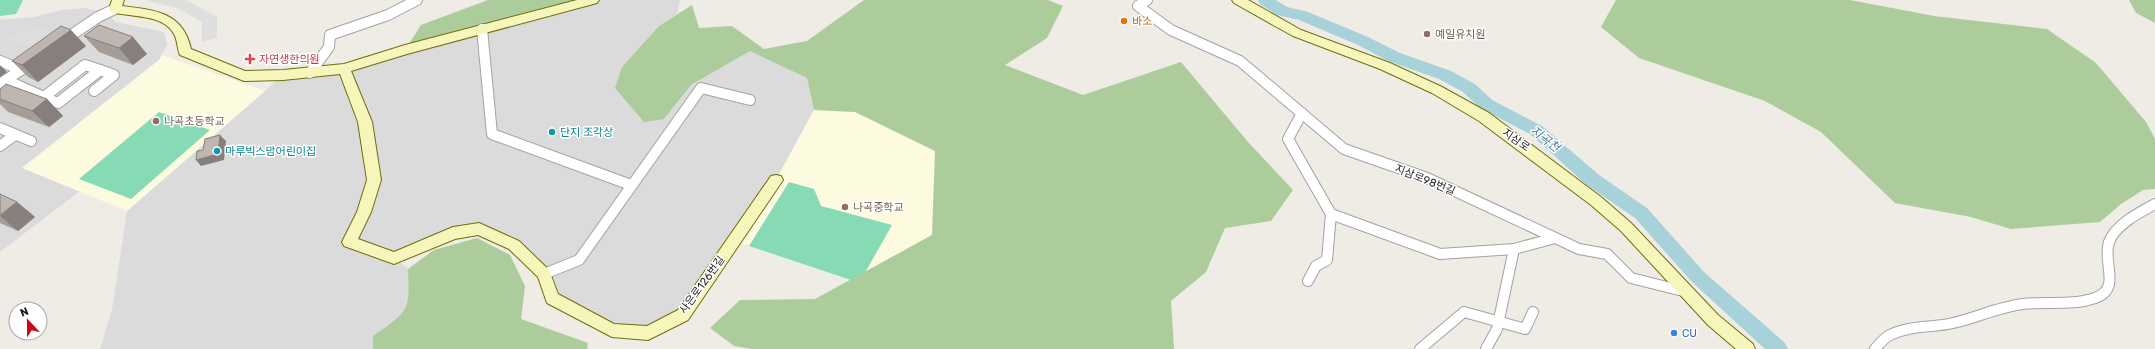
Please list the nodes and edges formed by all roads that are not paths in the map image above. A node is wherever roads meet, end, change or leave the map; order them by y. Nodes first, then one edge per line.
1 (417, 0) edge
2 (593, 0) edge
3 (1147, 0) edge
4 (1238, 0) edge
5 (117, 5) edge
6 (482, 29) junction
7 (53, 48) edge
8 (40, 57) edge
9 (0, 61) edge
10 (344, 69) junction
11 (22, 70) junction
12 (100, 70) junction
13 (310, 73) junction
14 (3, 82) edge
15 (94, 91) dead end
16 (43, 97) junction
17 (750, 100) dead end
18 (1302, 113) junction
19 (0, 128) edge
20 (15, 135) junction
21 (31, 141) dead end
22 (0, 146) edge
23 (776, 180) dead end
24 (631, 185) junction
25 (2155, 204) edge
26 (1331, 214) junction
27 (1555, 238) junction
28 (1514, 249) junction
29 (544, 274) junction
30 (1308, 281) dead end
31 (1689, 293) junction
32 (1533, 312) dead end
33 (1498, 322) junction
34 (1420, 349) edge
35 (1486, 349) edge
36 (1747, 349) edge
37 (1875, 349) edge

1 - 13 street
2 - 6 street
3 - 18 street, 지삼로98번길
4 - 31 street, 지삼로
5 - 7 street
5 - 13 street
6 - 10 street
6 - 24 street
8 - 11 street
9 - 11 street
10 - 13 street
10 - 29 street, 사은로126번길
11 - 14 street
12 - 15 street
12 - 16 street
12 - 16 street
14 - 16 street
17 - 24 street
18 - 26 street
18 - 27 street, 지삼로98번길
19 - 20 street
20 - 21 street
20 - 22 street
23 - 29 street, 사은로126번길
24 - 29 street
25 - 37 street
26 - 28 street
26 - 30 street
27 - 28 street
27 - 31 street, 지삼로98번길
28 - 33 street
31 - 36 street, 지삼로
32 - 33 street
33 - 34 street
33 - 35 street

